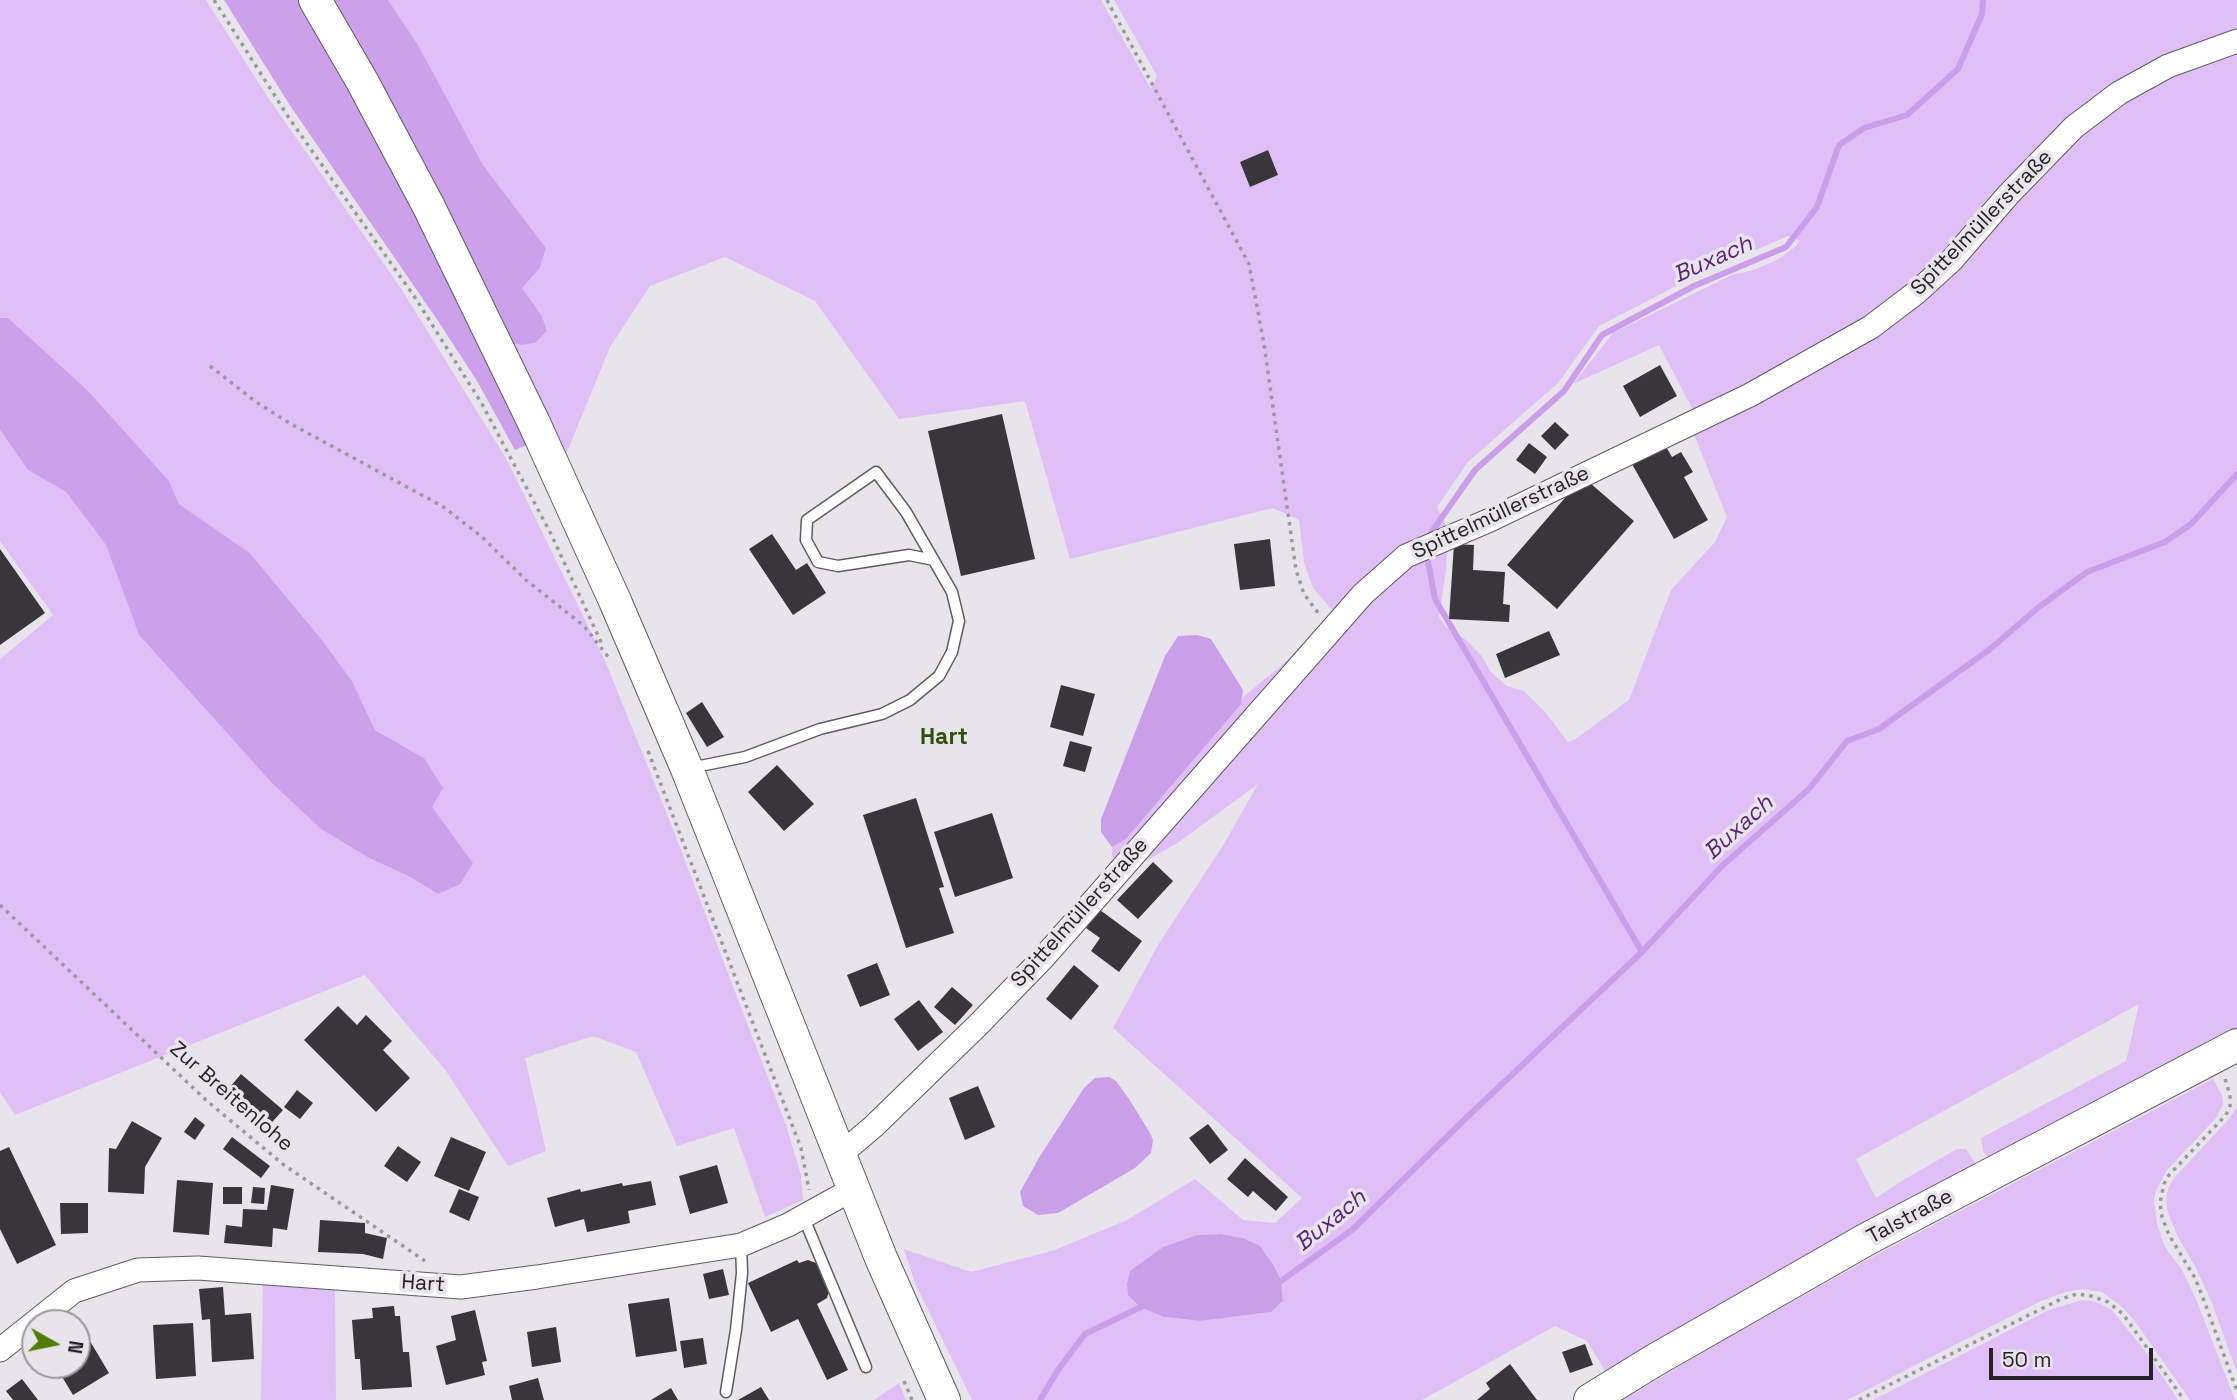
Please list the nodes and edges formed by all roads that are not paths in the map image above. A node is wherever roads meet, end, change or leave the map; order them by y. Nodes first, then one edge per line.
1 (315, 0) edge
2 (2237, 41) edge
3 (934, 560) junction
4 (687, 769) junction
5 (2226, 1052) edge
6 (841, 1154) junction
7 (855, 1188) junction
8 (811, 1212) junction
9 (741, 1245) junction
10 (0, 1350) edge
11 (866, 1367) dead end
12 (726, 1392) dead end
13 (944, 1400) edge
14 (1590, 1400) edge

1 - 4 main road
2 - 6 street, Spittelmüllerstraße
3 - 3 lane
3 - 4 lane
4 - 6 main road
5 - 14 main road, Talstraße
6 - 7 main road
7 - 8 street, Hart
7 - 13 main road
8 - 9 street, Hart
8 - 11 lane
9 - 10 street, Hart
9 - 12 lane

